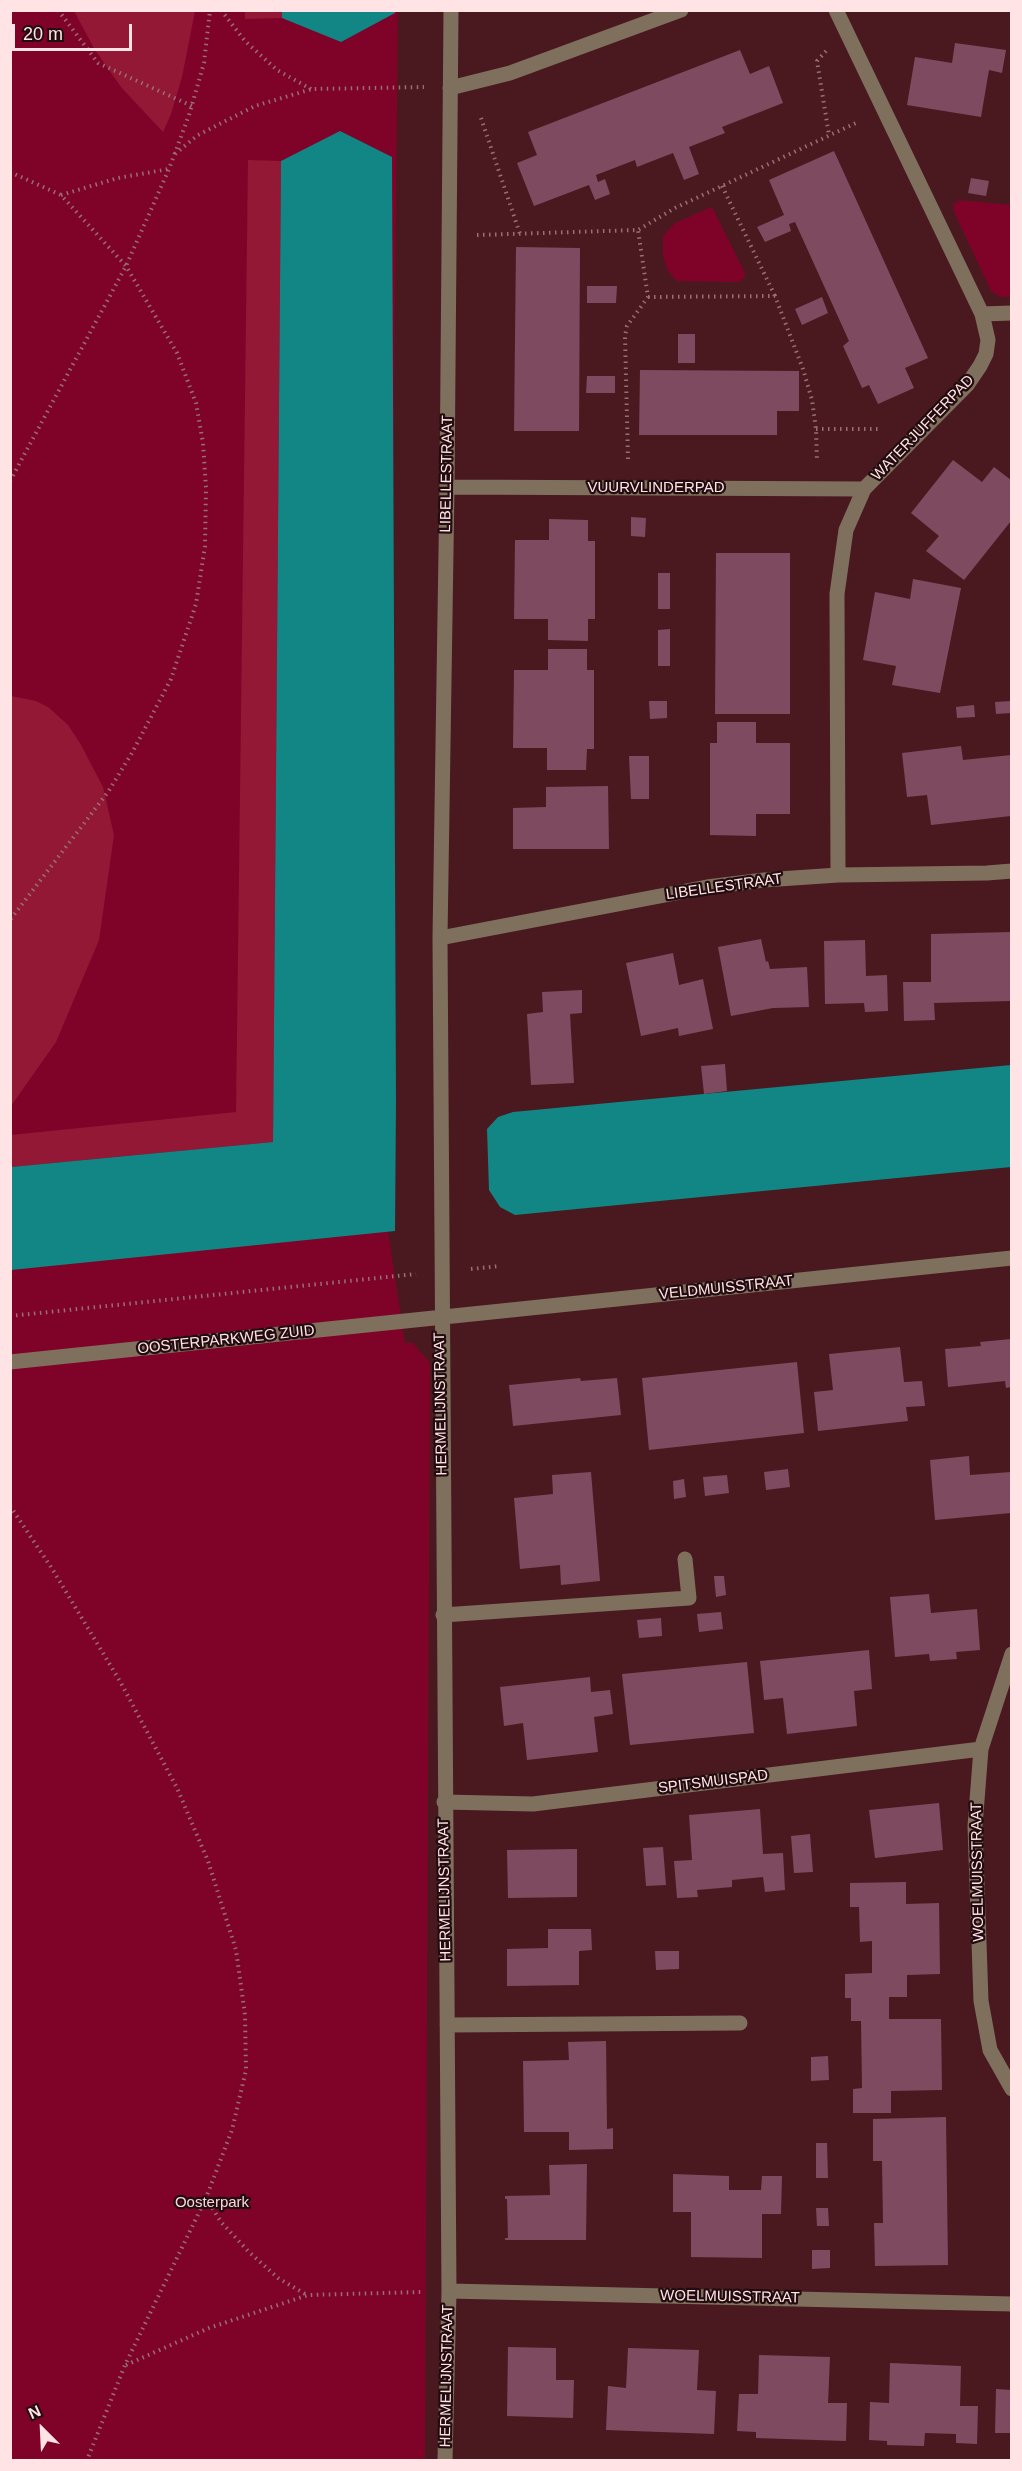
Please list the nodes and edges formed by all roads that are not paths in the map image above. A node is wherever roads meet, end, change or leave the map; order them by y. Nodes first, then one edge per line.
1 (451, 10) edge
2 (681, 10) edge
3 (836, 10) edge
4 (450, 87) junction
5 (1011, 313) edge
6 (982, 314) junction
7 (447, 487) junction
8 (864, 489) junction
9 (1011, 871) edge
10 (838, 875) junction
11 (440, 938) junction
12 (1011, 1258) edge
13 (441, 1319) junction
14 (10, 1362) edge
15 (685, 1559) dead end
16 (443, 1615) junction
17 (1011, 1654) edge
18 (981, 1749) junction
19 (444, 1802) junction
20 (741, 2023) dead end
21 (447, 2025) junction
22 (1011, 2089) edge
23 (448, 2291) junction
24 (1011, 2304) edge
25 (445, 2460) edge

1 - 4 street, LIBELLESTRAAT
2 - 4 street
3 - 6 street, WATERJUFFERPAD
4 - 7 street, LIBELLESTRAAT
5 - 6 street
6 - 8 street, WATERJUFFERPAD
7 - 8 street, VUURVLINDERPAD
7 - 11 street, LIBELLESTRAAT
8 - 10 street, WATERJUFFERPAD
9 - 10 street, LIBELLESTRAAT
10 - 11 street, LIBELLESTRAAT
11 - 13 street, LIBELLESTRAAT
12 - 13 street, VELDMUISSTRAAT
13 - 14 street, OOSTERPARKWEG ZUID
13 - 16 street, HERMELIJNSTRAAT
15 - 16 street
16 - 19 street, HERMELIJNSTRAAT
17 - 18 street, WOELMUISSTRAAT
18 - 19 street, SPITSMUISPAD
18 - 22 street, WOELMUISSTRAAT
19 - 21 street, HERMELIJNSTRAAT
20 - 21 street
21 - 23 street, HERMELIJNSTRAAT
23 - 24 street, WOELMUISSTRAAT
23 - 25 street, HERMELIJNSTRAAT

